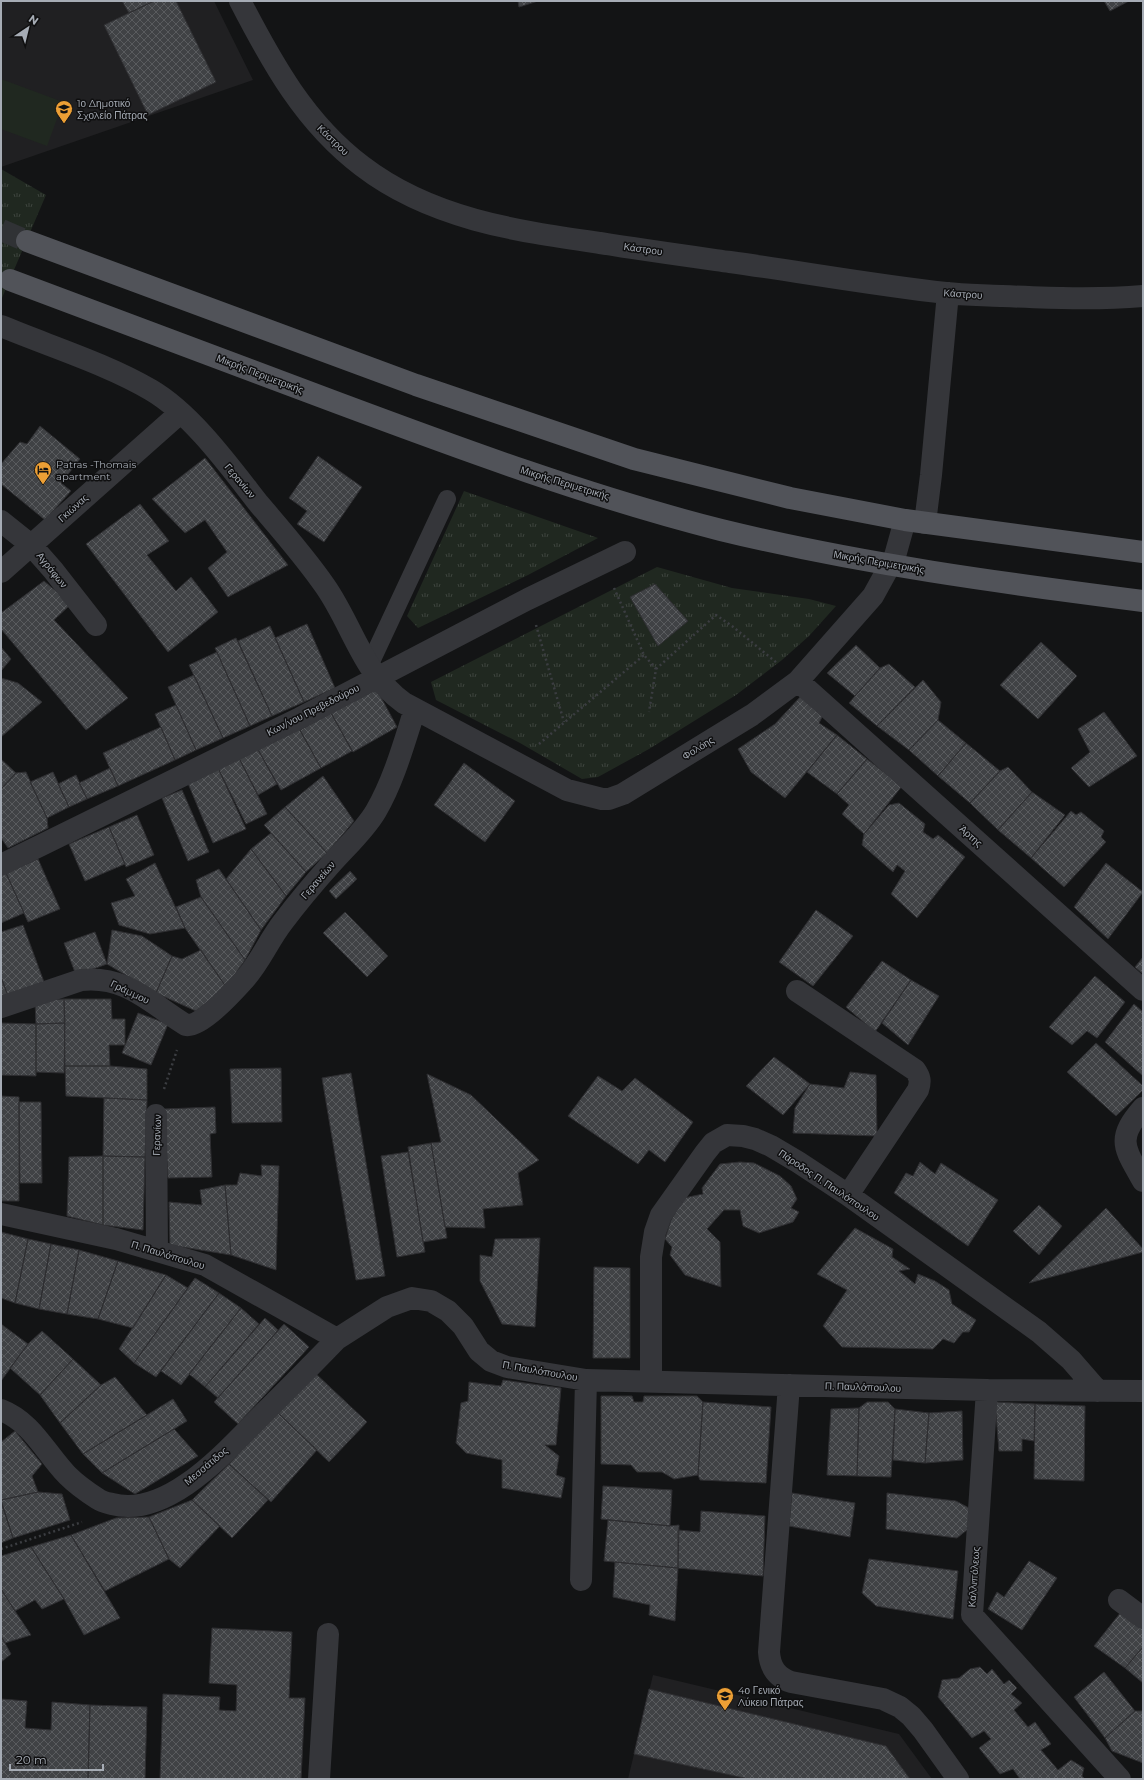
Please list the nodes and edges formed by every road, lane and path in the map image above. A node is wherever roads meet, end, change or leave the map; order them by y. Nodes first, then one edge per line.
1 (240, 1) edge
2 (27, 241) tunnel mouth
3 (10, 280) dead end
4 (948, 293) junction
5 (1143, 296) edge
6 (1, 326) edge
7 (180, 413) junction
8 (447, 499) dead end
9 (1, 521) edge
10 (915, 522) junction
11 (31, 544) junction
12 (624, 552) dead end
13 (1143, 552) edge
14 (603, 564) junction
15 (892, 564) junction
16 (1, 572) edge
17 (528, 599) junction
18 (1143, 601) edge
19 (96, 626) dead end
20 (644, 656) junction
21 (656, 669) junction
22 (372, 672) junction
23 (798, 681) junction
24 (415, 709) junction
25 (649, 712) dead end
26 (564, 722) junction
27 (516, 763) junction
28 (4, 859) edge
29 (1143, 990) edge
30 (797, 991) dead end
31 (1, 1007) edge
32 (186, 1025) junction
33 (1143, 1108) edge
34 (156, 1115) joint
35 (1143, 1181) edge
36 (848, 1195) junction
37 (1, 1214) edge
38 (157, 1250) junction
39 (337, 1339) junction
40 (586, 1380) junction
41 (652, 1381) junction
42 (789, 1385) junction
43 (987, 1390) junction
44 (1098, 1391) junction
45 (1143, 1391) edge
46 (1, 1410) edge
47 (124, 1507) junction
48 (1, 1549) edge
49 (581, 1580) dead end
50 (1119, 1600) dead end
51 (1143, 1618) edge
52 (328, 1634) dead end
53 (319, 1779) edge
54 (958, 1779) edge
55 (1120, 1779) edge

1 - 4 street, Κάστρου
2 - 10 main road
3 - 15 main road, Μικρής Περιμετρικής
4 - 5 street, Κάστρου
4 - 10 street, Φολόης
6 - 7 street, Γερανίων
7 - 11 street, Γκιώνας
7 - 22 street, Γερανίων
8 - 22 lane
9 - 11 street, Αγράφων
10 - 13 main road
10 - 15 street, Φολόης
11 - 16 street, Γκιώνας
11 - 19 street, Αγράφων
12 - 14 street, Κων/νου Πρεβεδούρου
14 - 17 street, Κων/νου Πρεβεδούρου
14 - 20 path
15 - 18 main road, Μικρής Περιμετρικής
15 - 23 street, Φολόης
17 - 22 street, Κων/νου Πρεβεδούρου
17 - 26 path
20 - 21 path
20 - 26 path
21 - 23 path
21 - 25 path
22 - 24 street, Γερανίων
22 - 28 street, Κων/νου Πρεβεδούρου
23 - 27 street, Φολόης
23 - 29 street, Άρτης
24 - 27 street, Φολόης
24 - 32 street, Γερανείων
26 - 27 path
30 - 36 street
31 - 32 street, Γράμμου
32 - 34 path, Γερανίων
33 - 35 street
34 - 38 street, Γερανίων
36 - 41 street, Πάροδος Π. Παυλόπουλου
36 - 44 street, Πάροδος Π. Παυλόπουλου
37 - 38 street, Π. Παυλόπουλου
38 - 39 street, Π. Παυλόπουλου
39 - 40 street, Π. Παυλόπουλου
39 - 47 street, Μεσσάτιδος
40 - 41 street, Π. Παυλόπουλου
40 - 49 street
41 - 42 street, Π. Παυλόπουλου
42 - 43 street, Π. Παυλόπουλου
42 - 54 street
43 - 44 street, Π. Παυλόπουλου
43 - 55 street, Καλλιπόλεως
44 - 45 street, Π. Παυλόπουλου
46 - 47 street, Μεσσάτιδος
47 - 48 path
50 - 51 street
52 - 53 street

